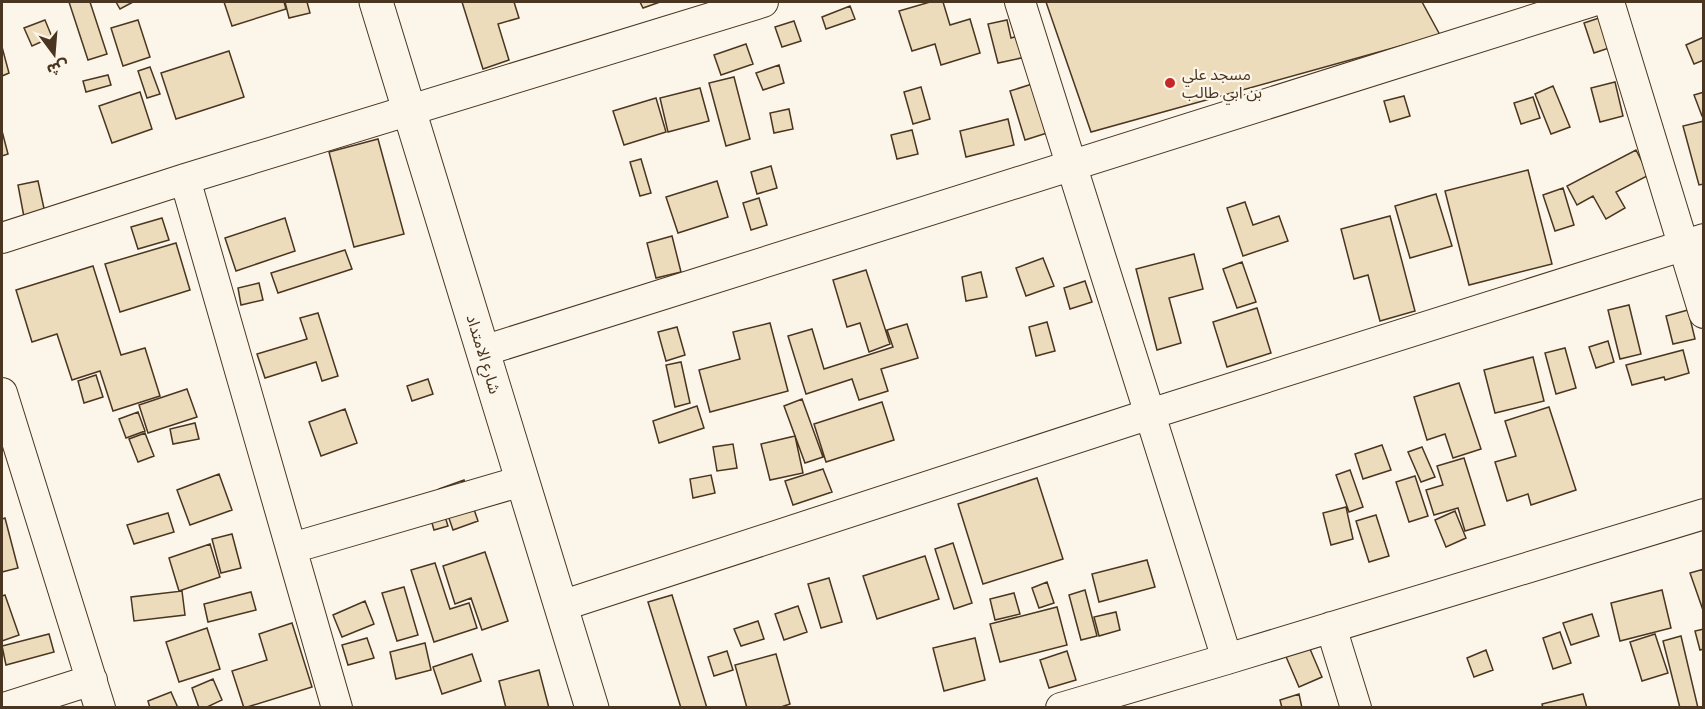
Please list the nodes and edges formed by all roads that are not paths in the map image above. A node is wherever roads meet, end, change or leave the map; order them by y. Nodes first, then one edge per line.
1 (376, 2) edge
2 (762, 2) edge
3 (1020, 2) edge
4 (1590, 2) edge
5 (1609, 2) edge
6 (410, 109) junction
7 (1072, 166) junction
8 (185, 179) junction
9 (2, 238) edge
10 (1693, 243) edge
11 (1704, 313) edge
12 (483, 351) junction
13 (2, 393) edge
14 (1150, 414) junction
15 (522, 481) junction
16 (1704, 514) edge
17 (292, 548) junction
18 (561, 606) junction
19 (1330, 627) junction
20 (1227, 659) junction
21 (96, 694) edge
22 (4, 708) edge
23 (337, 708) edge
24 (592, 708) edge
25 (1061, 708) edge
26 (1356, 708) edge

1 - 6 street, شارع الامتداد
2 - 6 street
3 - 7 street
4 - 7 street
5 - 10 street
6 - 8 street
6 - 12 street, شارع الامتداد
7 - 12 street
7 - 14 street
8 - 9 street
8 - 17 street
10 - 11 street
10 - 14 street
12 - 15 street, شارع الامتداد
13 - 21 street
14 - 18 street
14 - 20 street
15 - 17 street
15 - 18 street, شارع الامتداد
16 - 19 street
17 - 23 street
18 - 24 street, شارع الامتداد
19 - 20 street
19 - 26 street
20 - 25 street
21 - 22 street

